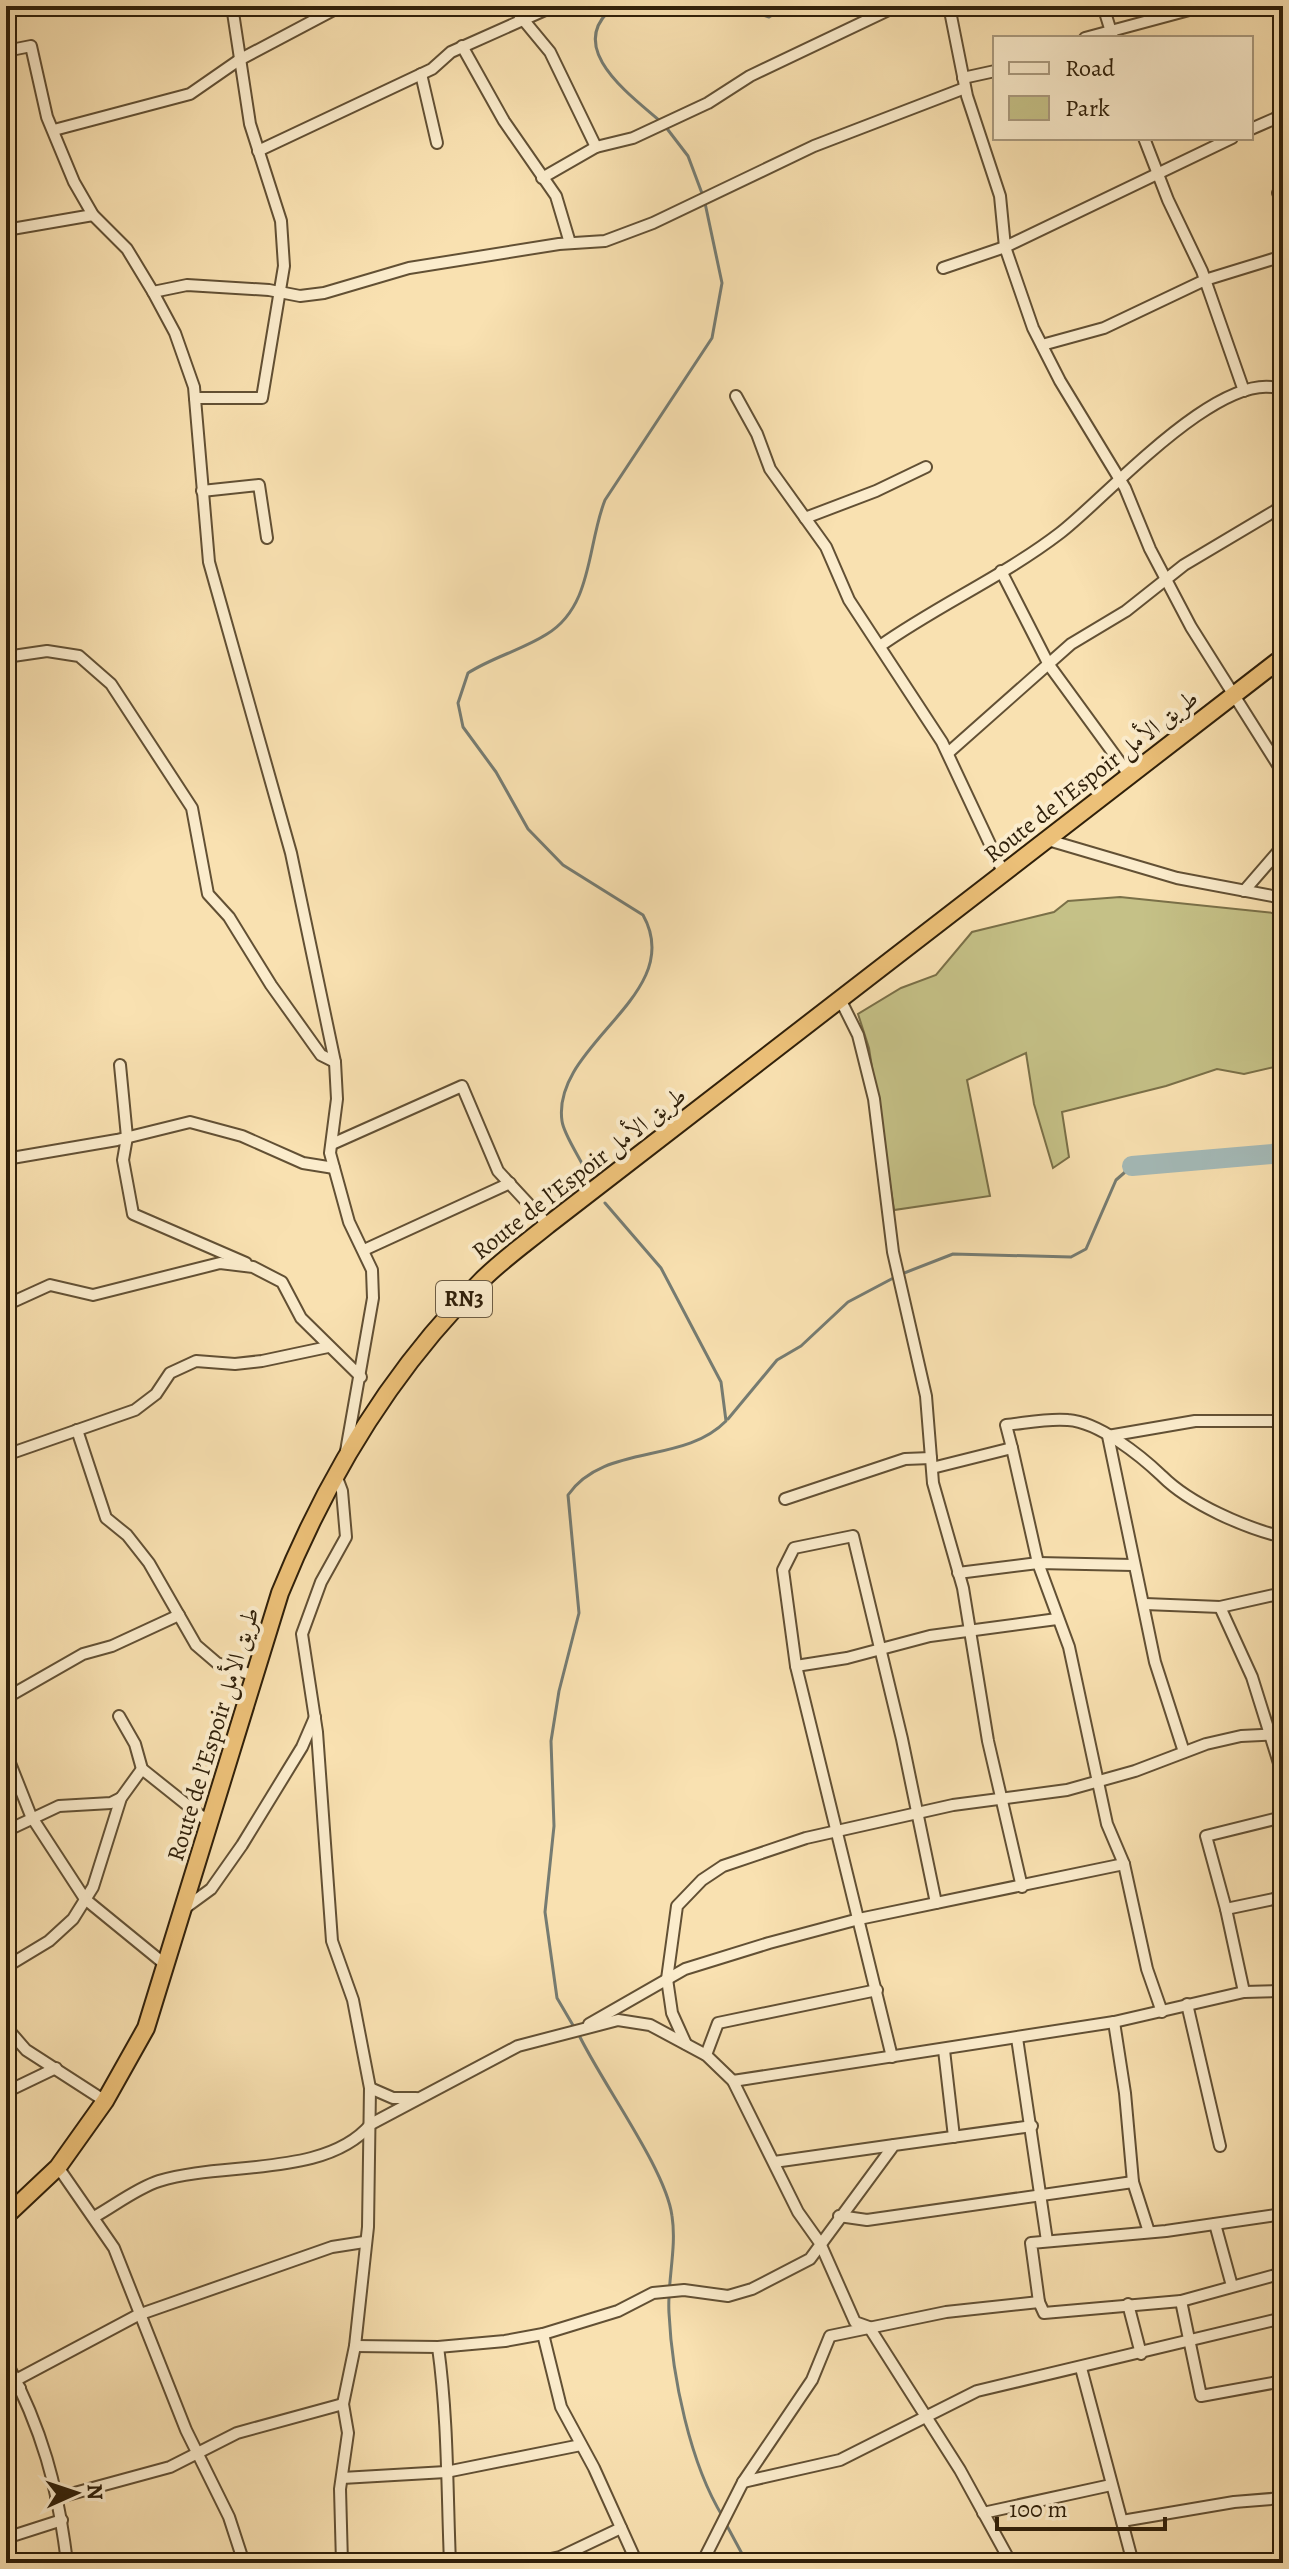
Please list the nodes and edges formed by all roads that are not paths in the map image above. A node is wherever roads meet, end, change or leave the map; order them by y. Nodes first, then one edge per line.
1 (232, 6) edge
2 (341, 6) edge
3 (512, 6) edge
4 (554, 6) edge
5 (897, 6) edge
6 (949, 6) edge
7 (1103, 6) edge
8 (1204, 6) edge
9 (523, 17) junction
10 (1112, 33) edge
11 (462, 46) junction
12 (6, 51) edge
13 (239, 60) junction
14 (993, 72) edge
15 (421, 74) junction
16 (964, 83) junction
17 (1283, 115) edge
18 (1253, 128) edge
19 (54, 130) junction
20 (1145, 140) edge
21 (1228, 140) edge
22 (437, 143) dead end
23 (596, 147) junction
24 (258, 151) junction
25 (1156, 173) junction
26 (542, 178) junction
27 (1283, 190) edge
28 (1283, 201) edge
29 (93, 215) junction
30 (6, 230) edge
31 (570, 243) junction
32 (1005, 247) junction
33 (1283, 256) edge
34 (943, 268) dead end
35 (1205, 280) junction
36 (153, 292) junction
37 (279, 292) junction
38 (1042, 345) junction
39 (1283, 390) edge
40 (1244, 391) junction
41 (736, 396) dead end
42 (195, 398) junction
43 (926, 467) dead end
44 (1120, 480) junction
45 (202, 491) junction
46 (1283, 506) edge
47 (805, 518) junction
48 (267, 538) dead end
49 (1001, 571) junction
50 (1165, 580) junction
51 (880, 646) junction
52 (6, 657) edge
53 (1283, 657) edge
54 (1049, 665) junction
55 (1235, 694) junction
56 (948, 753) junction
57 (1283, 773) edge
58 (1130, 776) junction
59 (1048, 840) junction
60 (1283, 846) edge
61 (1004, 874) junction
62 (1244, 891) junction
63 (1283, 898) edge
64 (840, 999) junction
65 (335, 1062) junction
66 (120, 1065) dead end
67 (127, 1137) junction
68 (332, 1144) junction
69 (6, 1159) edge
70 (334, 1168) junction
71 (510, 1183) junction
72 (548, 1225) junction
73 (364, 1250) junction
74 (253, 1267) junction
75 (6, 1305) edge
76 (328, 1347) junction
77 (361, 1377) junction
78 (1283, 1421) edge
79 (77, 1430) junction
80 (1108, 1436) junction
81 (1012, 1448) junction
82 (6, 1455) edge
83 (345, 1457) junction
84 (932, 1463) junction
85 (336, 1474) junction
86 (785, 1499) dead end
87 (1283, 1537) edge
88 (1038, 1563) junction
89 (1133, 1565) junction
90 (958, 1573) junction
91 (1283, 1593) edge
92 (1145, 1604) junction
93 (1220, 1607) junction
94 (179, 1615) junction
95 (1057, 1619) junction
96 (969, 1632) junction
97 (879, 1648) junction
98 (796, 1666) junction
99 (255, 1676) junction
100 (6, 1698) edge
101 (119, 1716) dead end
102 (315, 1717) junction
103 (1283, 1734) edge
104 (1270, 1735) junction
105 (1184, 1752) junction
106 (6, 1753) edge
107 (142, 1769) junction
108 (1283, 1776) edge
109 (1098, 1783) junction
110 (121, 1798) junction
111 (1002, 1798) junction
112 (917, 1813) junction
113 (31, 1816) junction
114 (1283, 1817) edge
115 (211, 1824) junction
116 (6, 1831) edge
117 (836, 1831) junction
118 (1124, 1864) junction
119 (1022, 1887) junction
120 (1283, 1897) edge
121 (85, 1899) junction
122 (936, 1903) junction
123 (185, 1908) junction
124 (1226, 1909) junction
125 (859, 1919) junction
126 (167, 1966) junction
127 (6, 1967) edge
128 (667, 1979) junction
129 (877, 1990) junction
130 (1283, 1991) edge
131 (1244, 1992) junction
132 (1187, 2004) junction
133 (1162, 2012) junction
134 (1114, 2022) junction
135 (6, 2027) edge
136 (577, 2031) junction
137 (1017, 2038) junction
138 (686, 2045) junction
139 (944, 2050) junction
140 (706, 2055) junction
141 (892, 2057) junction
142 (56, 2068) junction
143 (733, 2081) junction
144 (370, 2088) junction
145 (6, 2092) edge
146 (418, 2098) junction
147 (105, 2101) junction
148 (371, 2124) junction
149 (1032, 2126) junction
150 (954, 2137) junction
151 (894, 2145) junction
152 (1220, 2146) dead end
153 (774, 2162) junction
154 (58, 2167) junction
155 (1133, 2182) junction
156 (1038, 2195) junction
157 (1283, 2214) edge
158 (6, 2216) edge
159 (839, 2216) junction
160 (94, 2217) junction
161 (1215, 2224) junction
162 (1149, 2232) junction
163 (1047, 2241) junction
164 (364, 2242) junction
165 (820, 2243) junction
166 (1283, 2273) edge
167 (1232, 2286) junction
168 (1181, 2301) junction
169 (1039, 2302) junction
170 (1128, 2304) junction
171 (138, 2315) junction
172 (1283, 2318) edge
173 (869, 2327) junction
174 (543, 2334) junction
175 (1189, 2343) junction
176 (355, 2346) junction
177 (438, 2347) junction
178 (1141, 2354) junction
179 (6, 2361) edge
180 (1081, 2368) junction
181 (1283, 2381) edge
182 (18, 2384) junction
183 (6, 2393) edge
184 (343, 2404) junction
185 (924, 2418) junction
186 (581, 2445) junction
187 (196, 2452) junction
188 (446, 2472) junction
189 (342, 2478) junction
190 (743, 2482) junction
191 (1111, 2485) junction
192 (56, 2498) junction
193 (1283, 2498) edge
194 (983, 2513) junction
195 (62, 2520) junction
196 (1122, 2521) junction
197 (621, 2528) junction
198 (6, 2538) edge
199 (67, 2563) edge
200 (244, 2563) edge
201 (342, 2563) edge
202 (450, 2563) edge
203 (532, 2563) edge
204 (637, 2563) edge
205 (702, 2563) edge
206 (1011, 2563) edge
207 (1133, 2563) edge

1 - 13 street
2 - 13 street
3 - 9 street
4 - 9 street
5 - 23 street
6 - 16 street
7 - 10 street
8 - 10 street
9 - 11 street
9 - 23 street
11 - 15 street
11 - 26 street
12 - 19 street
13 - 19 street
13 - 24 street
14 - 16 street
15 - 22 street
15 - 24 street
16 - 31 street
16 - 32 street
17 - 18 street
19 - 29 street
20 - 25 street
21 - 25 street
23 - 26 street
24 - 37 street
25 - 32 street
25 - 35 street
26 - 31 street
27 - 28 street
29 - 30 street
29 - 36 street
31 - 37 street
32 - 34 street
32 - 38 street
33 - 35 street
35 - 38 street
35 - 40 street
36 - 37 street
36 - 42 street
37 - 42 street
38 - 44 street
39 - 40 street
40 - 44 street
41 - 47 street
42 - 45 street
43 - 47 street
44 - 49 street
44 - 50 street
45 - 48 street
45 - 65 street
46 - 50 street
47 - 51 street
49 - 51 street
49 - 54 street
50 - 54 street
50 - 55 street
51 - 56 street
52 - 65 street
53 - 55 highway, Route de l’Espoir طريق الأمل / RN3
54 - 56 street
54 - 58 street
55 - 57 street
55 - 58 highway, Route de l’Espoir طريق الأمل / RN3
56 - 61 street
58 - 59 highway, Route de l’Espoir طريق الأمل / RN3
59 - 61 highway, Route de l’Espoir طريق الأمل / RN3
59 - 62 street
60 - 62 street
61 - 64 highway, Route de l’Espoir طريق الأمل / RN3
62 - 63 street
64 - 72 highway, Route de l’Espoir طريق الأمل / RN3
64 - 84 street
65 - 68 street
66 - 67 street
67 - 69 street
67 - 70 street
67 - 74 street
68 - 70 street
68 - 71 street
70 - 73 street
71 - 72 street
71 - 73 street
72 - 83 highway, Route de l’Espoir طريق الأمل / RN3
73 - 77 street
74 - 75 street
74 - 76 street
76 - 77 street
76 - 79 street
77 - 83 street
78 - 80 street
79 - 82 street
79 - 94 street
80 - 81 street
80 - 87 street
80 - 89 street
81 - 84 street
81 - 88 street
83 - 85 highway, Route de l’Espoir طريق الأمل / RN3
84 - 86 street
84 - 90 street
85 - 99 highway, Route de l’Espoir طريق الأمل / RN3
85 - 102 street
88 - 89 street
88 - 90 street
88 - 95 street
89 - 92 street
90 - 96 street
91 - 93 street
92 - 93 street
92 - 105 street
93 - 104 street
94 - 99 street
94 - 100 street
95 - 96 street
95 - 109 street
96 - 97 street
96 - 111 street
97 - 98 street
97 - 98 street
97 - 112 street
98 - 117 street
99 - 115 highway, Route de l’Espoir طريق الأمل / RN3
101 - 107 street
102 - 123 street
102 - 144 street
103 - 104 street
104 - 105 street
104 - 108 street
105 - 109 street
106 - 113 street
107 - 110 street
107 - 115 street
109 - 111 street
109 - 118 street
110 - 113 street
110 - 121 street
111 - 112 street
111 - 119 street
112 - 117 street
112 - 122 street
113 - 116 street
113 - 121 street
114 - 124 street
115 - 123 highway, Route de l’Espoir طريق الأمل / RN3
117 - 125 street
117 - 128 street
118 - 119 street
118 - 133 street
119 - 122 street
120 - 124 street
121 - 126 street
121 - 127 street
122 - 125 street
123 - 126 highway, Route de l’Espoir طريق الأمل / RN3
124 - 131 street
125 - 128 street
125 - 129 street
126 - 147 highway, Route de l’Espoir طريق الأمل / RN3
128 - 136 street
128 - 138 street
129 - 140 street
129 - 141 street
130 - 131 street
131 - 132 street
132 - 133 street
132 - 152 street
133 - 134 street
134 - 137 street
134 - 155 street
135 - 142 street
136 - 138 street
136 - 146 street
137 - 139 street
137 - 149 street
138 - 140 street
139 - 141 street
139 - 150 street
140 - 143 street
141 - 143 street
142 - 145 street
142 - 147 street
143 - 153 street
144 - 146 street
144 - 148 street
146 - 148 street
147 - 154 highway, Route de l’Espoir طريق الأمل / RN3
148 - 160 street
148 - 164 street
149 - 150 street
149 - 156 street
150 - 151 street
151 - 153 street
151 - 159 street
153 - 165 street
154 - 158 highway, Route de l’Espoir طريق الأمل / RN3
154 - 160 street
155 - 156 street
155 - 162 street
156 - 159 street
156 - 163 street
157 - 161 street
159 - 165 street
160 - 171 street
161 - 162 street
161 - 167 street
162 - 163 street
163 - 169 street
164 - 171 street
164 - 176 street
165 - 173 street
165 - 174 street
166 - 167 street
167 - 168 street
168 - 170 street
168 - 175 street
169 - 170 street
169 - 173 street
170 - 178 street
171 - 182 street
171 - 187 street
172 - 175 street
173 - 185 street
173 - 190 street
174 - 177 street
174 - 186 street
175 - 178 street
175 - 181 street
176 - 177 street
176 - 184 street
177 - 188 street
178 - 180 street
179 - 182 street
180 - 185 street
180 - 191 street
182 - 183 street
182 - 192 street
184 - 187 street
184 - 189 street
185 - 190 street
185 - 194 street
186 - 188 street
186 - 197 street
187 - 192 street
187 - 200 street
188 - 189 street
188 - 202 street
189 - 201 street
190 - 205 street
191 - 194 street
191 - 196 street
192 - 195 street
193 - 196 street
194 - 206 street
195 - 198 street
195 - 199 street
196 - 207 street
197 - 203 street
197 - 204 street

